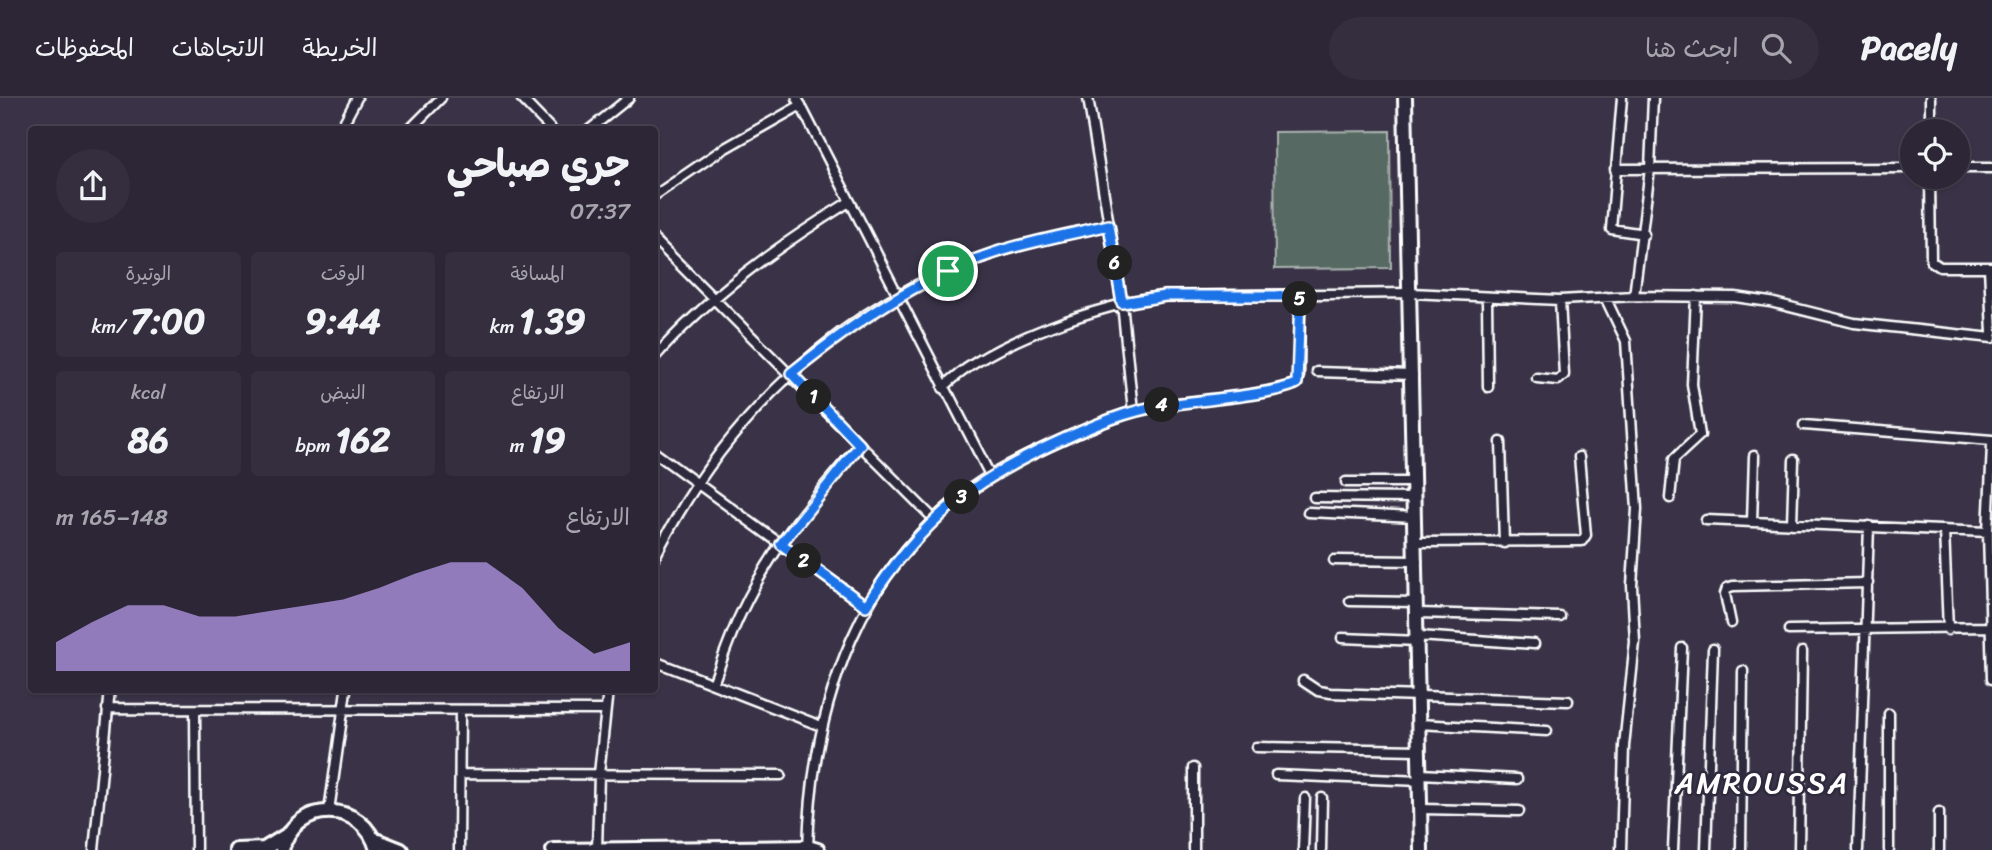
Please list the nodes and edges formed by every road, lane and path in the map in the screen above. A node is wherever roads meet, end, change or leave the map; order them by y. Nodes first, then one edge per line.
1 (357, 98) edge
2 (441, 98) edge
3 (521, 98) edge
4 (629, 98) edge
5 (1088, 98) edge
6 (1405, 98) edge
7 (1622, 98) edge
8 (1653, 98) edge
9 (1930, 98) edge
10 (799, 102) edge
11 (1930, 119) edge
12 (342, 126) edge
13 (413, 126) edge
14 (548, 126) edge
15 (594, 126) edge
16 (1900, 168) edge
17 (1970, 168) edge
18 (1992, 168) edge
19 (1615, 169) junction
20 (1650, 169) junction
21 (1930, 189) edge
22 (658, 193) edge
23 (849, 202) junction
24 (1109, 225) junction
25 (1643, 234) junction
26 (658, 243) edge
27 (1990, 267) edge
28 (1411, 293) junction
29 (898, 296) junction
30 (1300, 296) junction
31 (1634, 296) junction
32 (1696, 296) junction
33 (1605, 297) junction
34 (714, 298) junction
35 (1487, 298) junction
36 (1560, 300) junction
37 (1122, 303) junction
38 (1992, 336) edge
39 (658, 354) edge
40 (1317, 372) dead end
41 (791, 373) junction
42 (1413, 375) junction
43 (1537, 378) dead end
44 (1488, 387) dead end
45 (943, 388) junction
46 (1133, 411) junction
47 (1804, 425) dead end
48 (1501, 442) dead end
49 (1992, 443) edge
50 (860, 445) junction
51 (658, 455) edge
52 (1754, 456) dead end
53 (1579, 457) dead end
54 (1794, 460) dead end
55 (990, 475) junction
56 (1346, 482) dead end
57 (1414, 482) junction
58 (697, 483) junction
59 (1314, 497) dead end
60 (1414, 498) junction
61 (1670, 498) dead end
62 (1308, 512) dead end
63 (1415, 517) junction
64 (934, 519) junction
65 (1706, 520) dead end
66 (1752, 522) junction
67 (1792, 524) junction
68 (1869, 526) junction
69 (1944, 530) junction
70 (1988, 532) junction
71 (1416, 542) junction
72 (1504, 543) junction
73 (781, 544) junction
74 (658, 552) edge
75 (1334, 560) dead end
76 (1417, 561) junction
77 (1991, 576) edge
78 (1868, 583) junction
79 (1349, 601) dead end
80 (866, 606) junction
81 (1418, 608) junction
82 (1560, 617) dead end
83 (1731, 623) dead end
84 (1990, 628) junction
85 (1789, 630) dead end
86 (1867, 630) junction
87 (1948, 630) junction
88 (1342, 638) dead end
89 (1419, 639) junction
90 (1534, 644) dead end
91 (1682, 648) dead end
92 (1713, 649) dead end
93 (1992, 650) edge
94 (1802, 652) dead end
95 (658, 663) edge
96 (1743, 671) dead end
97 (1992, 679) edge
98 (1303, 681) dead end
99 (713, 684) junction
100 (110, 693) edge
101 (345, 693) edge
102 (607, 693) edge
103 (1418, 696) junction
104 (1568, 701) dead end
105 (107, 709) junction
106 (195, 710) junction
107 (460, 710) junction
108 (604, 710) junction
109 (341, 711) junction
110 (1889, 714) dead end
111 (1418, 724) junction
112 (821, 726) junction
113 (1546, 730) dead end
114 (1256, 747) dead end
115 (1419, 750) junction
116 (1194, 768) dead end
117 (460, 774) junction
118 (599, 774) junction
119 (781, 775) dead end
120 (1276, 775) dead end
121 (1421, 777) junction
122 (1517, 779) dead end
123 (1305, 798) dead end
124 (1322, 798) dead end
125 (1421, 809) junction
126 (329, 811) junction
127 (1519, 811) dead end
128 (1939, 812) dead end
129 (288, 834) junction
130 (375, 844) edge
131 (811, 849) edge
132 (94, 850) edge
133 (196, 850) edge
134 (236, 850) edge
135 (282, 850) edge
136 (401, 850) edge
137 (459, 850) edge
138 (553, 850) edge
139 (597, 850) edge
140 (1194, 850) edge
141 (1303, 850) edge
142 (1321, 850) edge
143 (1421, 850) edge
144 (1621, 850) edge
145 (1673, 850) edge
146 (1706, 850) edge
147 (1741, 850) edge
148 (1799, 850) edge
149 (1858, 850) edge
150 (1889, 850) edge
151 (1939, 850) edge

1 - 12 street
2 - 13 street
3 - 14 street
4 - 15 street
5 - 24 street
6 - 28 main road
7 - 19 street
8 - 20 street
9 - 11 street
10 - 22 street
10 - 23 street
16 - 20 street
17 - 18 street
19 - 20 street
19 - 25 street
20 - 25 street
21 - 27 street
23 - 29 street
23 - 34 street
24 - 29 street
24 - 37 street
25 - 31 street
26 - 34 street
27 - 38 street
28 - 30 street
28 - 35 street
28 - 42 main road
29 - 41 street
29 - 45 street
30 - 37 street
30 - 46 street
31 - 32 street
31 - 33 street
32 - 38 street
32 - 61 street
33 - 36 street
33 - 144 street
34 - 39 street
34 - 41 street
35 - 36 street
35 - 44 street
36 - 43 street
37 - 45 street
37 - 46 street
40 - 42 street
41 - 50 street
41 - 58 street
42 - 57 main road
45 - 55 street
46 - 55 street
47 - 49 street
48 - 72 street
49 - 70 street
50 - 64 street
50 - 73 street
51 - 58 street
52 - 66 street
53 - 72 street
54 - 67 street
55 - 64 street
56 - 57 street
57 - 60 main road
58 - 73 street
58 - 74 street
59 - 60 street
60 - 63 main road
62 - 63 street
63 - 71 main road
64 - 80 street
65 - 66 street
66 - 67 street
67 - 68 street
68 - 69 street
68 - 78 street
69 - 70 street
69 - 87 street
70 - 77 street
71 - 72 street
71 - 76 main road
73 - 80 street
73 - 99 street
75 - 76 street
76 - 81 main road
77 - 84 street
78 - 83 street
78 - 86 street
79 - 81 street
80 - 112 street
81 - 82 street
81 - 89 main road
84 - 87 street
84 - 93 street
85 - 86 street
86 - 87 street
86 - 149 street
88 - 89 street
89 - 90 street
89 - 103 main road
91 - 145 street
92 - 146 street
93 - 97 street
94 - 148 street
95 - 99 street
96 - 147 street
98 - 103 street
99 - 112 street
100 - 105 street
101 - 109 street
102 - 108 street
103 - 104 street
103 - 111 main road
105 - 106 street
105 - 132 street
106 - 109 street
106 - 133 street
107 - 108 street
107 - 109 street
107 - 117 street
108 - 118 street
109 - 126 street
110 - 150 street
111 - 113 street
111 - 115 main road
112 - 131 street
114 - 115 street
115 - 121 main road
116 - 140 street
117 - 118 street
117 - 137 street
118 - 119 street
118 - 139 street
120 - 121 street
121 - 122 street
121 - 125 main road
123 - 141 street
124 - 142 street
125 - 127 street
125 - 143 main road
126 - 129 main road
126 - 130 main road
128 - 151 street
129 - 134 main road
129 - 135 main road
130 - 136 main road
131 - 139 main road
138 - 139 main road

